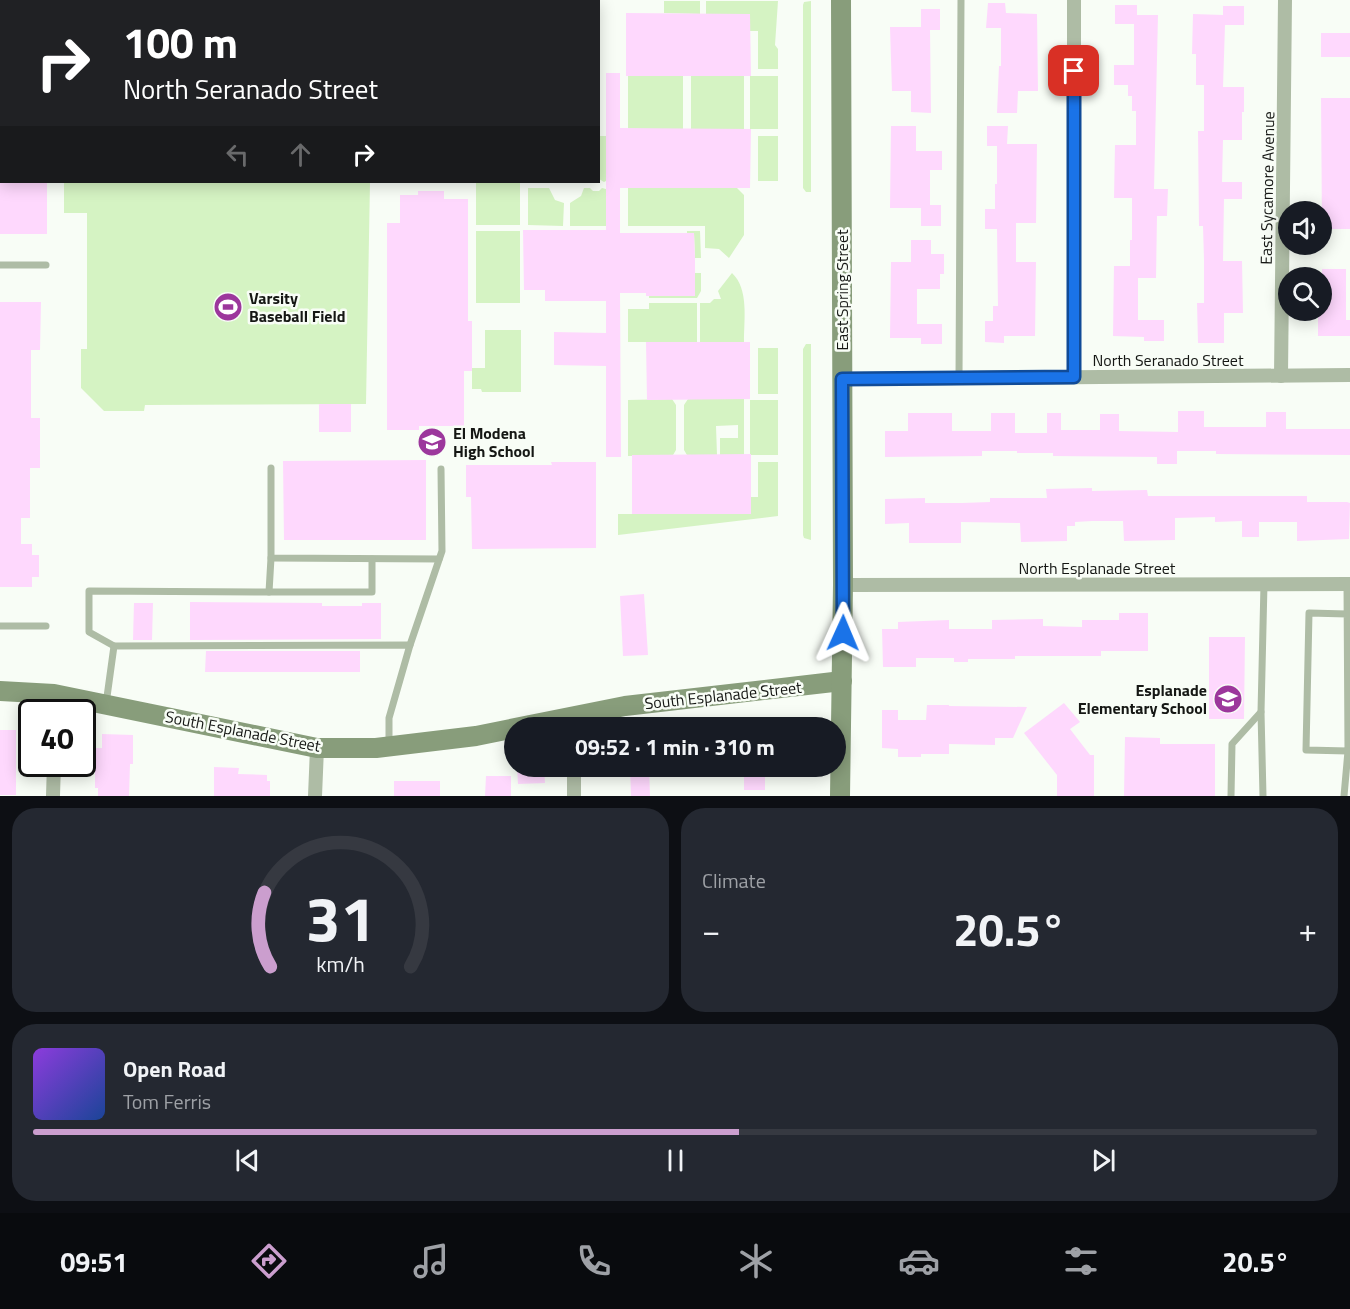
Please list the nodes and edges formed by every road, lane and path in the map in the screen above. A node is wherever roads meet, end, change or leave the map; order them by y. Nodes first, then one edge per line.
1 (841, 0) edge
2 (961, 0) edge
3 (1074, 0) edge
4 (1285, 0) edge
5 (0, 265) edge
6 (46, 265) dead end
7 (1350, 375) edge
8 (1281, 376) junction
9 (1074, 377) junction
10 (959, 378) junction
11 (842, 379) junction
12 (270, 468) dead end
13 (441, 468) dead end
14 (270, 558) junction
15 (372, 559) junction
16 (439, 559) junction
17 (1264, 584) junction
18 (1349, 584) edge
19 (843, 585) junction
20 (269, 592) junction
21 (1347, 614) junction
22 (0, 626) edge
23 (46, 626) dead end
24 (410, 645) junction
25 (114, 646) junction
26 (842, 681) junction
27 (0, 691) edge
28 (36, 699) edge
29 (96, 704) edge
30 (106, 704) junction
31 (1261, 712) junction
32 (587, 717) edge
33 (504, 732) edge
34 (389, 746) junction
35 (317, 748) junction
36 (1348, 752) junction
37 (54, 777) edge
38 (574, 777) edge
39 (53, 796) edge
40 (315, 796) edge
41 (574, 796) edge
42 (840, 796) edge
43 (1232, 796) edge
44 (1263, 796) edge
45 (1344, 796) edge

1 - 11 street, East Spring Street
2 - 10 lane
3 - 9 street
4 - 8 street, East Sycamore Avenue
5 - 6 lane
7 - 8 street, North Seranado Street
8 - 9 street, North Seranado Street
9 - 10 street, North Seranado Street
10 - 11 street, North Seranado Street
11 - 19 street, East Spring Street
12 - 14 lane
13 - 16 lane
14 - 15 lane
14 - 20 lane
15 - 16 lane
15 - 20 lane
16 - 24 lane
17 - 18 street, North Esplanade Street
17 - 19 street, North Esplanade Street
17 - 31 lane
18 - 21 lane
19 - 26 street, East Spring Street
20 - 25 lane
21 - 36 lane
21 - 36 lane
22 - 23 lane
24 - 25 lane
24 - 34 lane
25 - 30 lane
26 - 32 street, South Esplanade Street
26 - 42 street, East Spring Street
27 - 28 street, South Esplanade Street
29 - 30 street, South Esplanade Street
30 - 35 street, South Esplanade Street
31 - 43 lane
31 - 44 lane
33 - 34 street, South Esplanade Street
34 - 35 street, South Esplanade Street
35 - 40 street
36 - 45 lane
37 - 39 street
38 - 41 street

